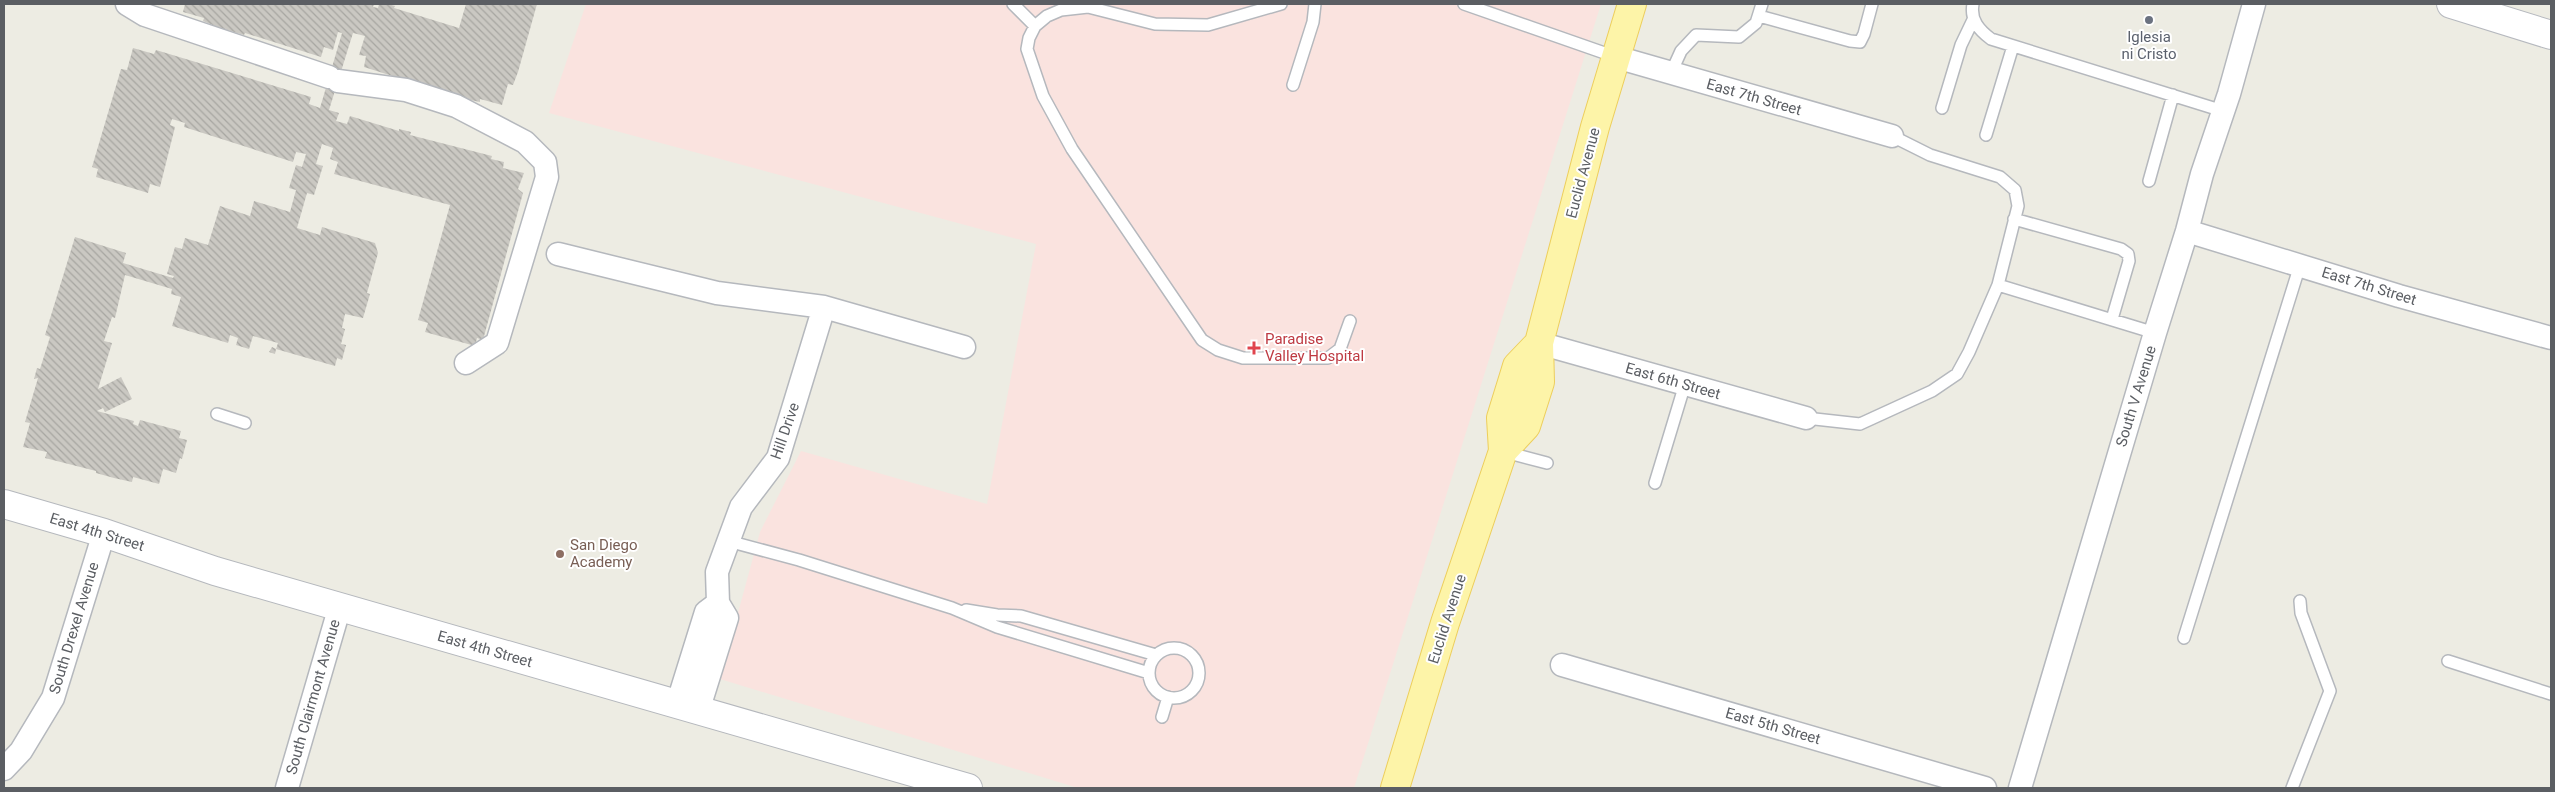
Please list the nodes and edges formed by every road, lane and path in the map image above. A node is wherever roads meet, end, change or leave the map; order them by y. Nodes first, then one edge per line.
1 (127, 4) edge
2 (1013, 4) edge
3 (1281, 4) edge
4 (1314, 4) edge
5 (1464, 4) edge
6 (1632, 4) edge
7 (1762, 4) edge
8 (1872, 4) edge
9 (1973, 4) edge
10 (2254, 4) edge
11 (2451, 4) edge
12 (1758, 16) junction
13 (1974, 20) junction
14 (1035, 26) junction
15 (2551, 35) edge
16 (2013, 46) junction
17 (1616, 57) junction
18 (1671, 73) junction
19 (1293, 85) dead end
20 (2173, 95) junction
21 (1942, 108) dead end
22 (2223, 111) junction
23 (1986, 135) dead end
24 (1892, 136) joint
25 (2148, 182) dead end
26 (2014, 220) junction
27 (2187, 232) junction
28 (558, 254) dead end
29 (2300, 265) junction
30 (1998, 284) junction
31 (824, 307) junction
32 (2112, 319) junction
33 (1350, 321) dead end
34 (2155, 333) junction
35 (2551, 338) edge
36 (1539, 343) junction
37 (964, 347) dead end
38 (466, 363) dead end
39 (1685, 384) junction
40 (217, 414) dead end
41 (1806, 418) joint
42 (245, 423) dead end
43 (1503, 452) junction
44 (1547, 463) dead end
45 (1655, 483) dead end
46 (4, 504) edge
47 (104, 533) junction
48 (728, 541) junction
49 (2300, 600) dead end
50 (340, 606) junction
51 (952, 608) junction
52 (2184, 638) dead end
53 (1156, 654) junction
54 (2448, 661) dead end
55 (1562, 664) dead end
56 (1149, 674) junction
57 (2551, 694) edge
58 (1168, 697) junction
59 (687, 708) junction
60 (1162, 717) dead end
61 (4, 769) edge
62 (287, 788) edge
63 (968, 788) edge
64 (1395, 788) edge
65 (1985, 788) edge
66 (2020, 788) edge
67 (2292, 788) edge

1 - 38 street
2 - 14 lane
3 - 14 lane
4 - 19 lane
5 - 17 lane
6 - 17 main road, Euclid Avenue
7 - 12 lane
8 - 12 lane
9 - 13 lane
10 - 22 street, South V Avenue
11 - 15 street
12 - 18 lane
13 - 16 lane
13 - 21 lane
14 - 33 lane
16 - 20 lane
16 - 23 lane
17 - 18 street, East 7th Street
17 - 36 main road, Euclid Avenue
18 - 24 street, East 7th Street
20 - 22 lane
20 - 25 lane
22 - 27 street, South V Avenue
24 - 26 lane
26 - 30 lane
26 - 32 lane
27 - 29 street, East 7th Street
27 - 34 street, South V Avenue
28 - 31 street
29 - 35 street, East 7th Street
29 - 52 lane
30 - 32 lane
30 - 41 lane
31 - 37 street
31 - 48 street, Hill Drive
32 - 34 lane
34 - 66 street, South V Avenue
36 - 39 street, East 6th Street
36 - 43 main road, Euclid Avenue
39 - 41 street, East 6th Street
39 - 45 lane
40 - 42 lane
43 - 44 lane
43 - 64 main road, Euclid Avenue
46 - 47 street, East 4th Street
47 - 50 street, East 4th Street
47 - 61 street, South Drexel Avenue
48 - 51 lane
48 - 59 street, Hill Drive
49 - 67 lane
50 - 59 street, East 4th Street
50 - 62 street, South Clairmont Avenue
51 - 53 lane
51 - 56 lane
53 - 56 lane
53 - 58 lane
54 - 57 lane
55 - 65 street, East 5th Street
56 - 58 lane
58 - 60 lane
59 - 63 street, East 4th Street

